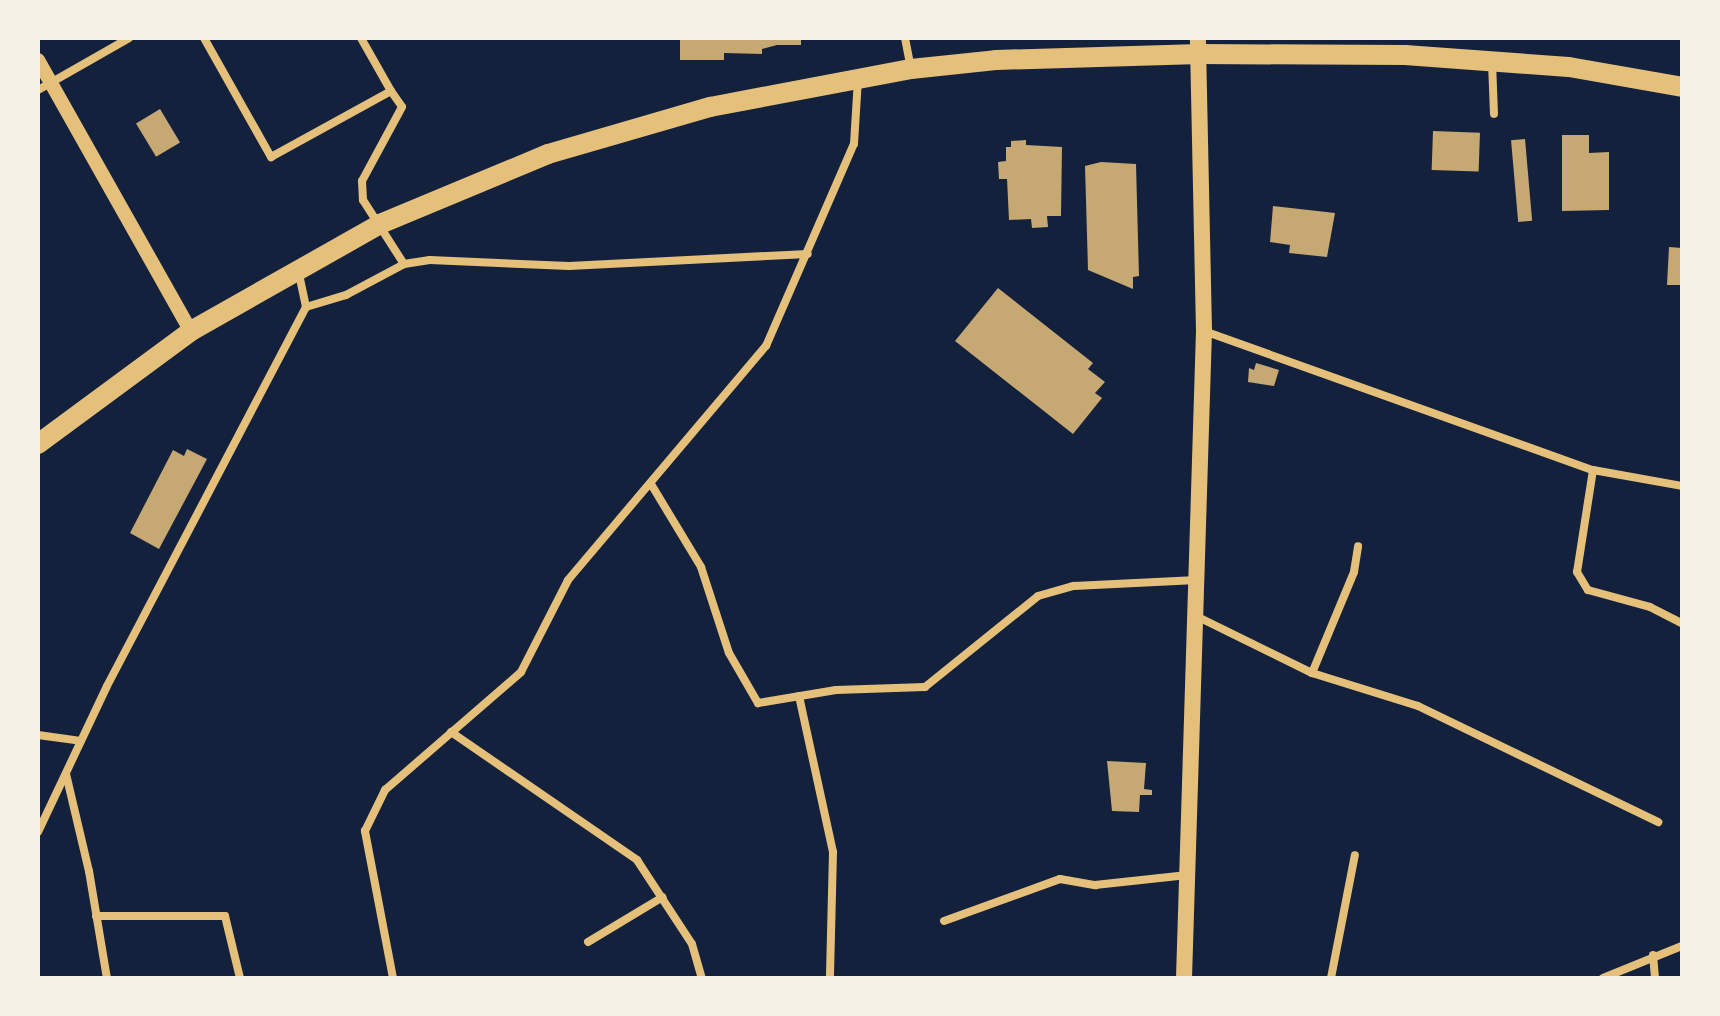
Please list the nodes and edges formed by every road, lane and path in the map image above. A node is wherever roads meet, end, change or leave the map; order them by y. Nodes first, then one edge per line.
1 (129, 38) edge
2 (204, 38) edge
3 (361, 38) edge
4 (905, 38) edge
5 (1199, 46) edge
6 (38, 60) edge
7 (1492, 62) junction
8 (911, 69) junction
9 (858, 78) junction
10 (44, 86) edge
11 (1682, 87) edge
12 (391, 91) junction
13 (1494, 114) dead end
14 (380, 224) junction
15 (808, 254) junction
16 (404, 264) junction
17 (298, 268) junction
18 (306, 307) junction
19 (191, 331) junction
20 (1204, 331) junction
21 (38, 444) edge
22 (1593, 470) junction
23 (651, 484) junction
24 (1682, 486) edge
25 (1358, 546) dead end
26 (1197, 580) junction
27 (1196, 616) junction
28 (1682, 623) edge
29 (1312, 673) junction
30 (799, 696) junction
31 (451, 732) junction
32 (38, 735) edge
33 (81, 741) junction
34 (65, 774) junction
35 (1658, 822) dead end
36 (38, 832) edge
37 (1355, 855) dead end
38 (1187, 875) junction
39 (663, 897) junction
40 (96, 916) junction
41 (944, 921) dead end
42 (588, 942) dead end
43 (1682, 946) edge
44 (1653, 955) junction
45 (107, 978) edge
46 (240, 978) edge
47 (393, 978) edge
48 (702, 978) edge
49 (830, 978) edge
50 (1184, 978) edge
51 (1331, 978) edge
52 (1603, 978) edge
53 (1655, 978) edge

1 - 10 street
2 - 12 street
3 - 12 street
4 - 8 street
5 - 7 main road
5 - 8 main road
5 - 20 main road
6 - 10 street
7 - 11 main road
7 - 13 street
8 - 9 main road
9 - 14 main road
9 - 15 street
10 - 19 street
12 - 14 street
14 - 16 street
14 - 17 main road
15 - 16 street
15 - 23 street
16 - 18 street
17 - 18 street
17 - 19 main road
18 - 33 street
19 - 21 main road
20 - 22 street
20 - 26 main road
22 - 24 street
22 - 28 street
23 - 30 street
23 - 31 street
25 - 29 street
26 - 27 main road
26 - 30 street
27 - 29 street
27 - 38 main road
29 - 35 street
30 - 49 street
31 - 39 street
31 - 47 street
32 - 33 street
33 - 34 street
34 - 36 street
34 - 40 street
37 - 51 street
38 - 41 street
38 - 50 main road
39 - 42 street
39 - 48 street
40 - 45 street
40 - 46 street
43 - 44 street
44 - 52 street
44 - 53 street

